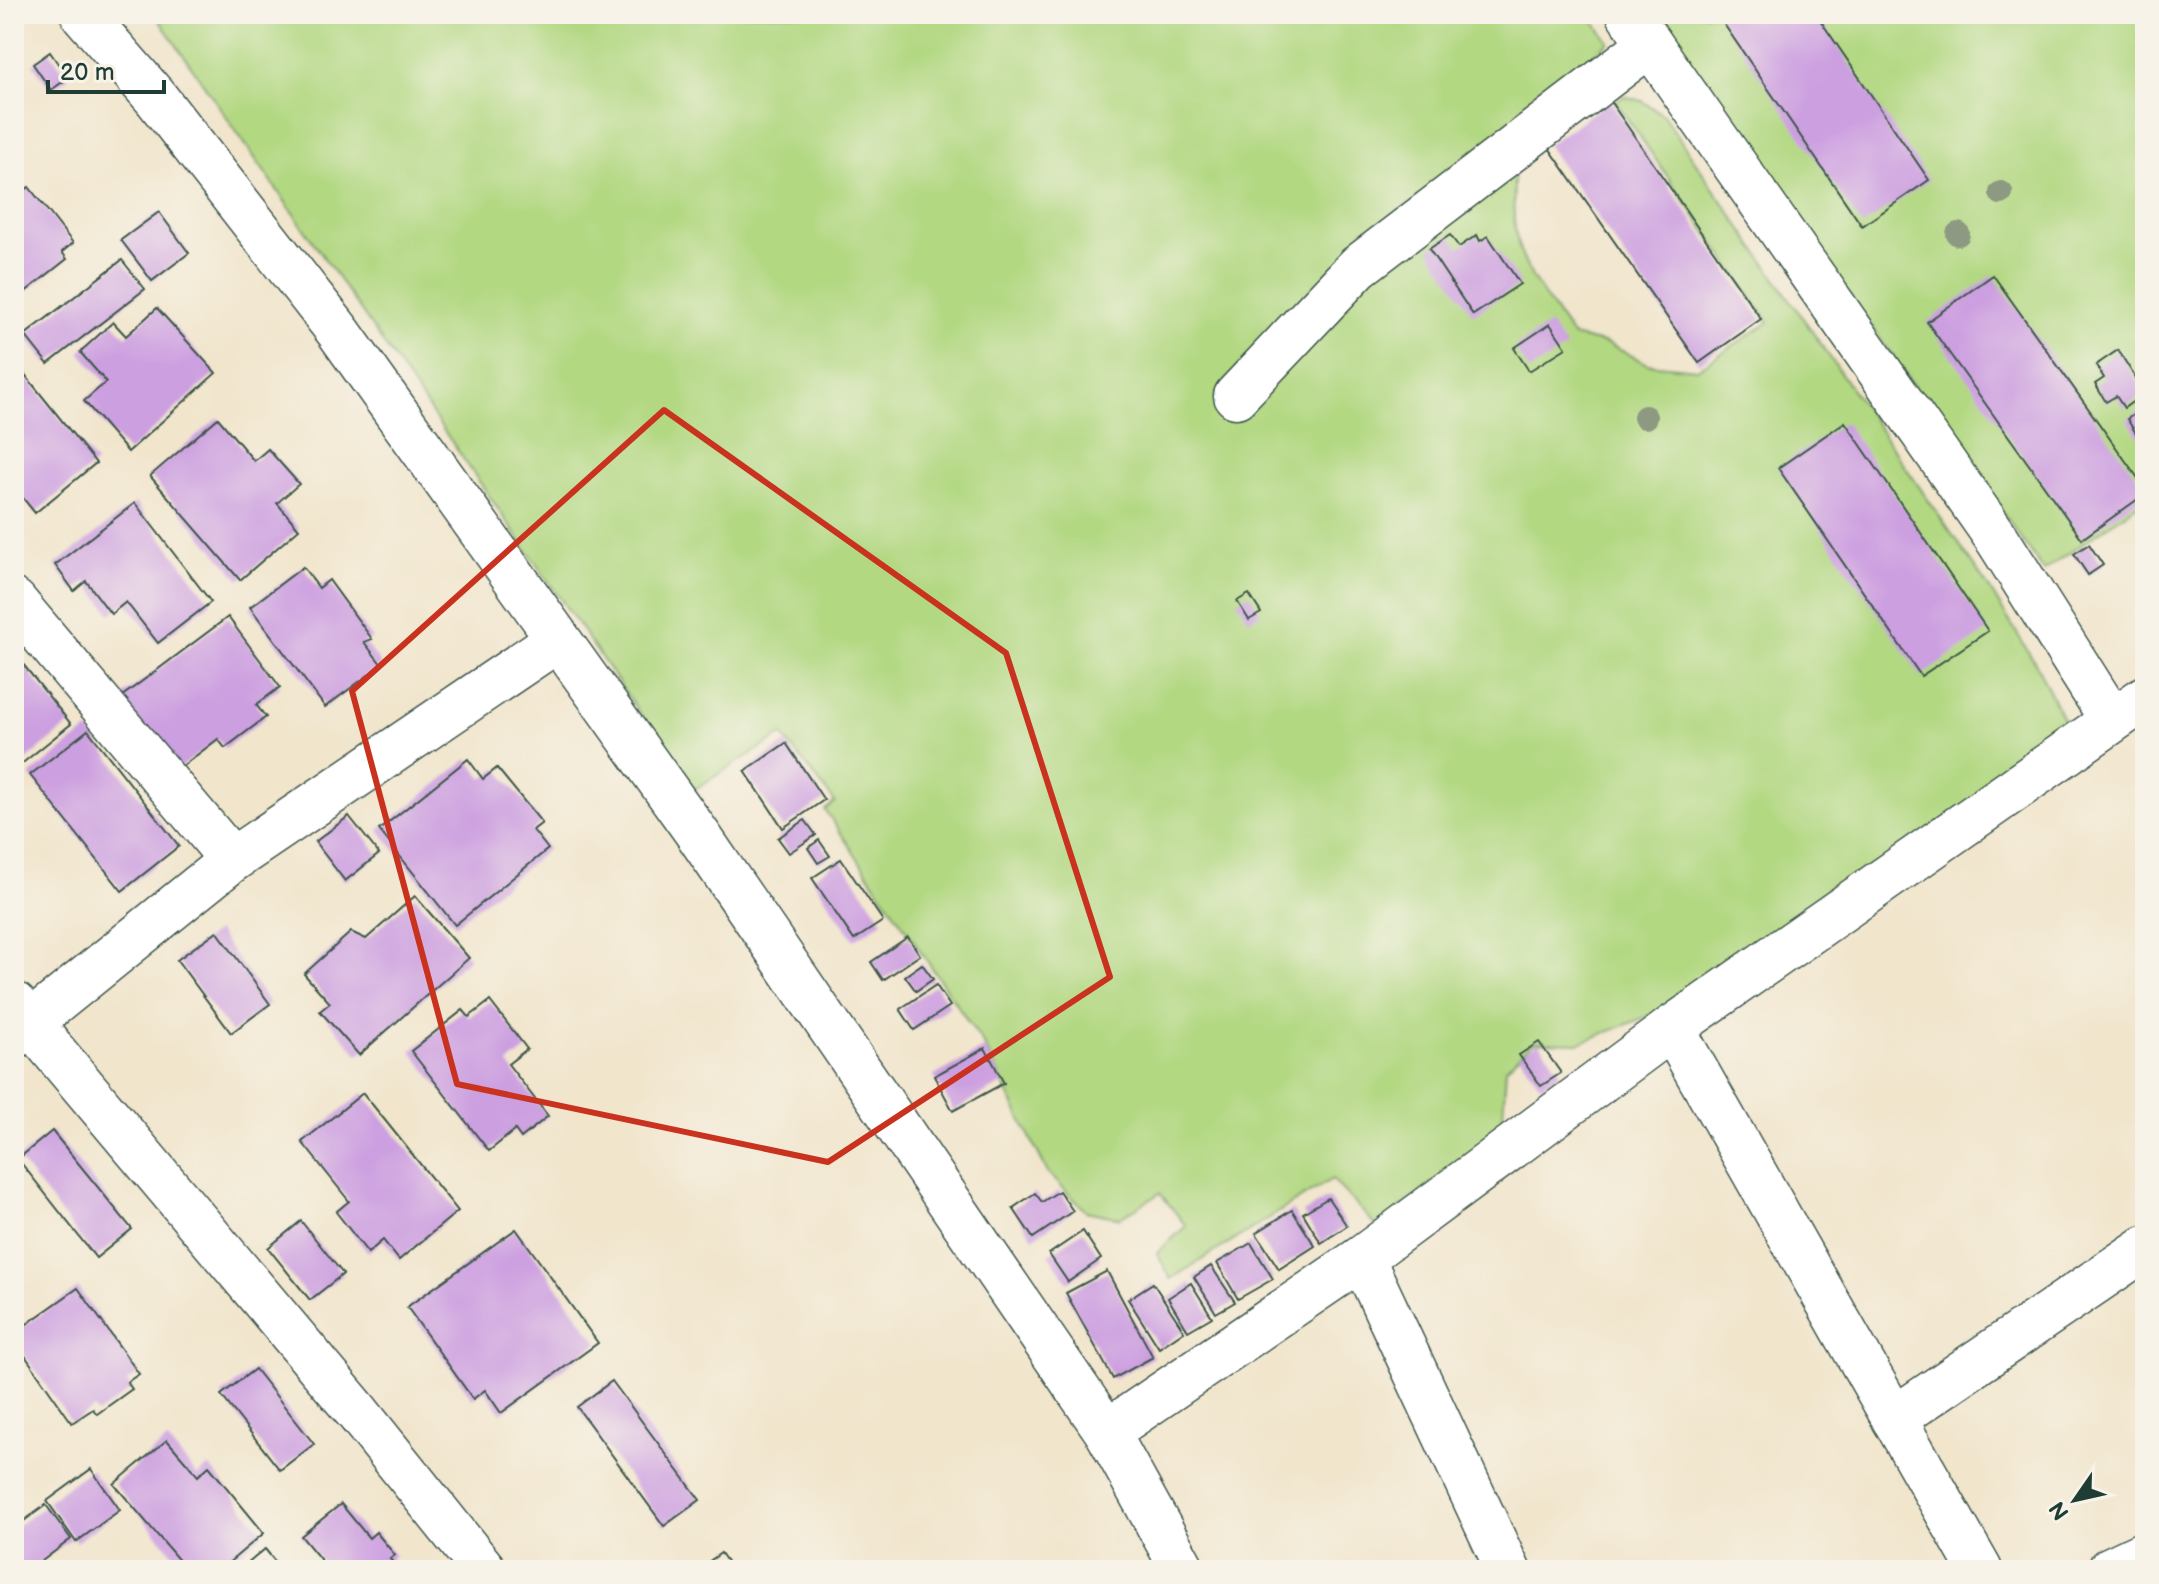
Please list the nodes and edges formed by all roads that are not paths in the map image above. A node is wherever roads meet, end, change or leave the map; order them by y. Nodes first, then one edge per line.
1 (83, 14) edge
2 (1640, 29) edge
3 (1236, 396) dead end
4 (14, 601) edge
5 (557, 640) junction
6 (2128, 709) edge
7 (232, 860) junction
8 (19, 1021) edge
9 (1672, 1028) junction
10 (2145, 1248) edge
11 (1362, 1258) junction
12 (1894, 1419) junction
13 (1107, 1432) junction
14 (2145, 1553) edge
15 (484, 1570) edge
16 (1183, 1570) edge
17 (1508, 1570) edge
18 (1980, 1570) edge
19 (2109, 1570) edge

1 - 5 street
2 - 3 street
2 - 6 street
4 - 7 street
5 - 7 street
5 - 13 street
6 - 9 street
7 - 8 street
8 - 15 street
9 - 11 street
9 - 12 street
10 - 12 street
11 - 13 street
11 - 17 street
12 - 18 street
13 - 16 street
14 - 19 street

